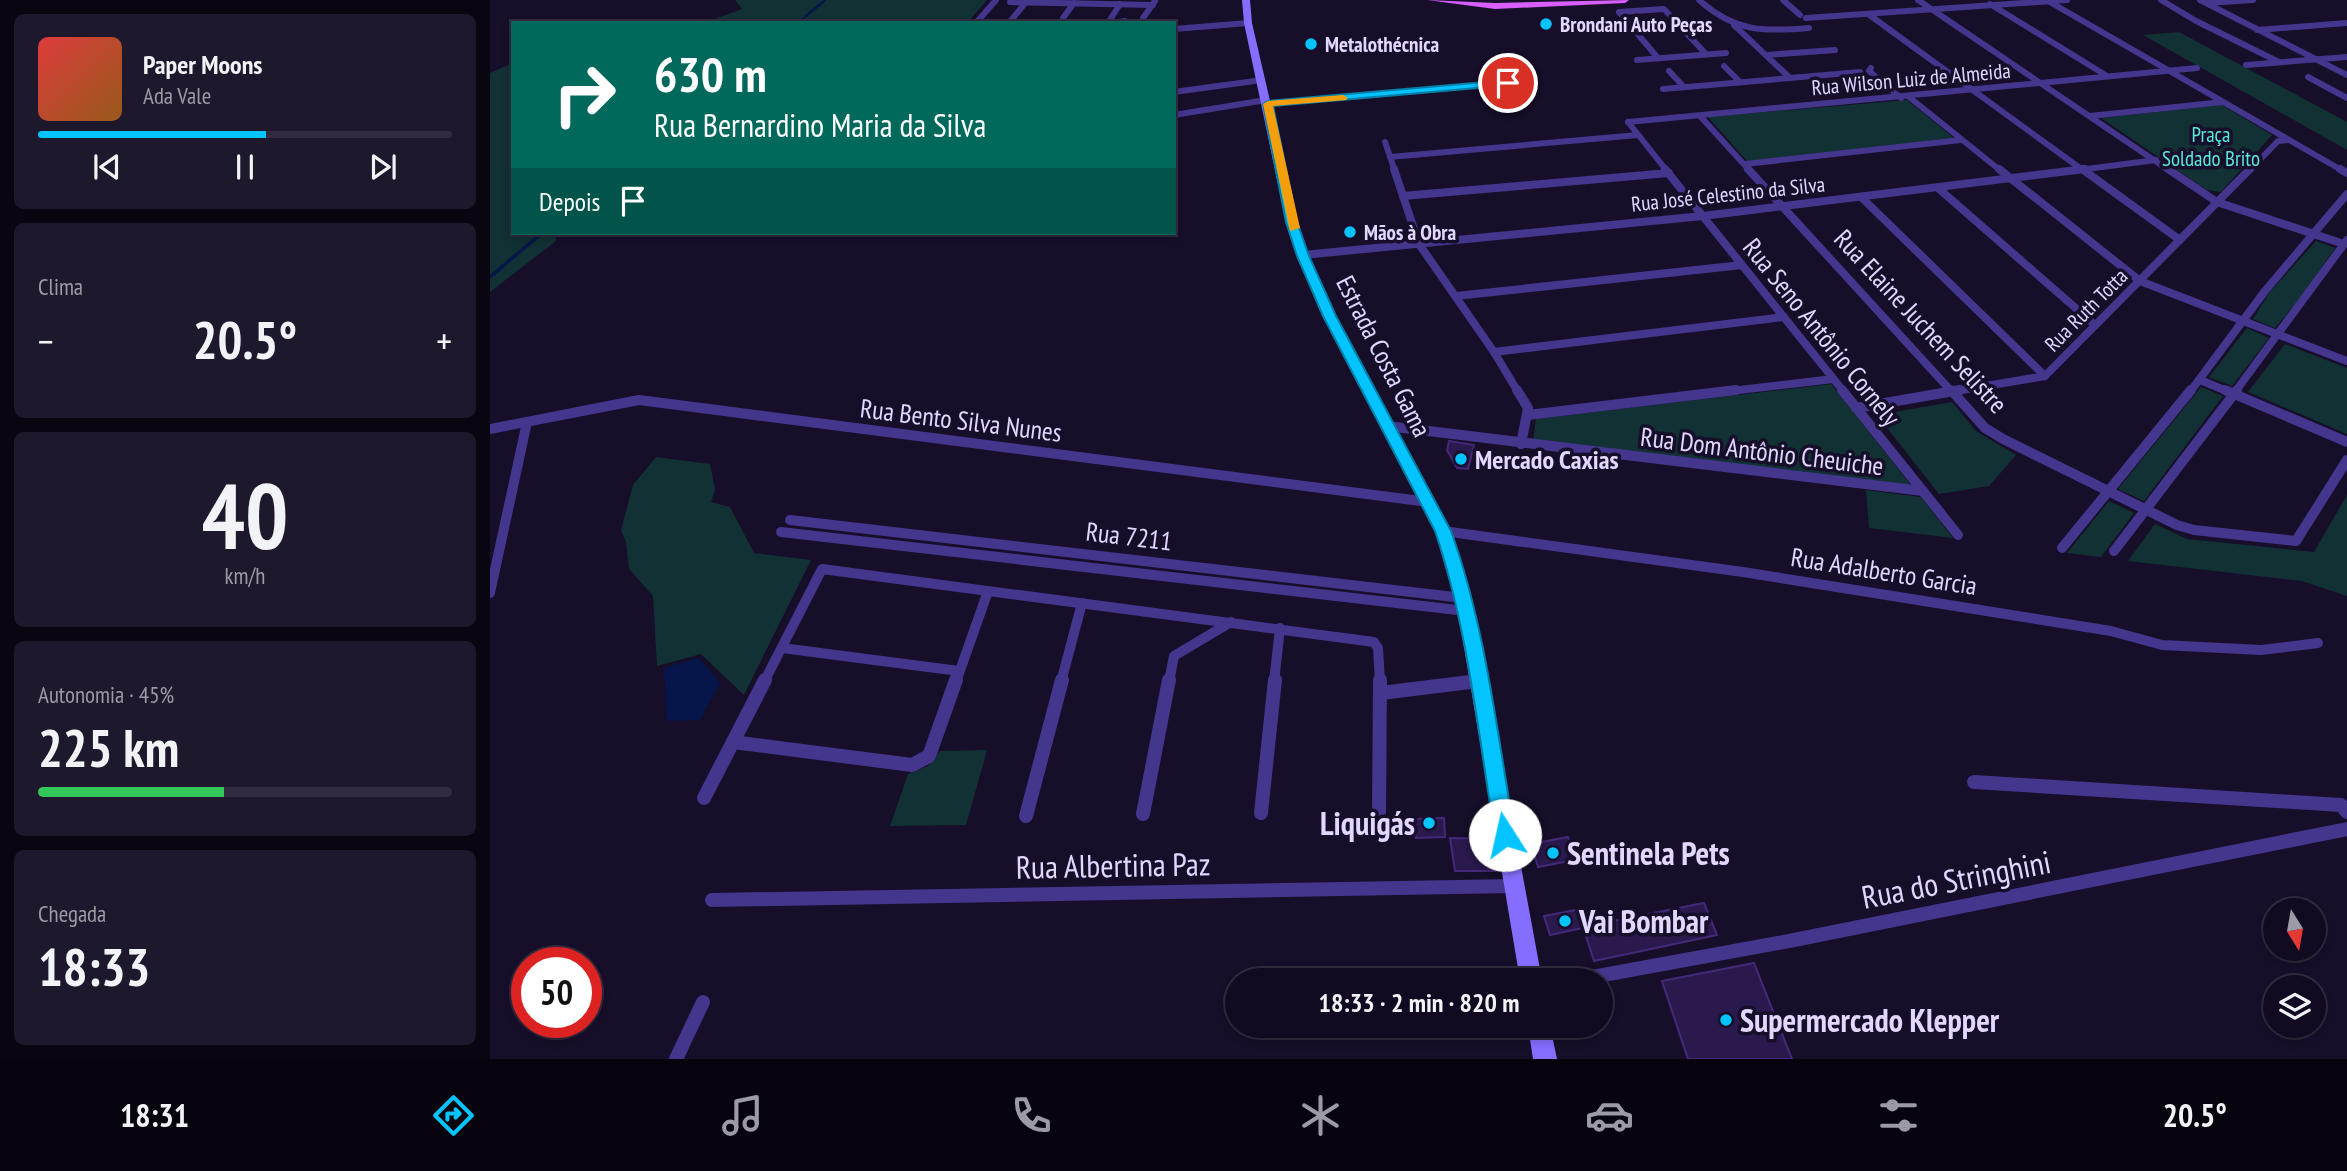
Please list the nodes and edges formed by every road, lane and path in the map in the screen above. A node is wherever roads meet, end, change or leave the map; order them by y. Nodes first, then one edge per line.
1 (996, 0) edge
2 (1246, 0) edge
3 (1431, 0) edge
4 (1625, 0) edge
5 (1637, 0) edge
6 (1699, 0) edge
7 (1783, 0) edge
8 (1918, 0) edge
9 (2067, 0) edge
10 (2161, 0) edge
11 (2253, 0) edge
12 (1603, 1) edge
13 (2048, 1) edge
14 (1010, 2) dead end
15 (1027, 2) junction
16 (1154, 2) edge
17 (2203, 2) edge
18 (1074, 3) junction
19 (1121, 4) junction
20 (1990, 4) junction
21 (1930, 9) junction
22 (1646, 10) junction
23 (1868, 13) junction
24 (1063, 18) dead end
25 (978, 21) edge
26 (1011, 21) edge
27 (1110, 21) edge
28 (1143, 21) edge
29 (1248, 23) junction
30 (2347, 23) edge
31 (1733, 24) junction
32 (1809, 28) dead end
33 (1176, 29) edge
34 (2257, 30) junction
35 (1835, 50) dead end
36 (1726, 53) dead end
37 (1706, 54) junction
38 (1766, 55) junction
39 (2347, 57) edge
40 (1658, 58) junction
41 (2315, 59) junction
42 (1637, 60) dead end
43 (2279, 62) junction
44 (2246, 65) dead end
45 (1724, 66) dead end
46 (1871, 68) dead end
47 (2197, 68) dead end
48 (1669, 71) dead end
49 (2170, 71) junction
50 (1860, 72) dead end
51 (2347, 75) edge
52 (2107, 77) junction
53 (2308, 77) dead end
54 (1790, 78) junction
55 (1262, 80) junction
56 (1527, 81) dead end
57 (1740, 82) junction
58 (2043, 84) junction
59 (1684, 87) junction
60 (1663, 89) dead end
61 (1975, 91) junction
62 (1176, 92) edge
63 (1905, 97) junction
64 (2347, 98) edge
65 (1267, 102) junction
66 (2224, 102) junction
67 (1176, 115) edge
68 (1700, 116) junction
69 (2091, 116) junction
70 (1628, 122) joint
71 (1638, 135) junction
72 (1961, 140) junction
73 (2289, 140) junction
74 (1385, 142) dead end
75 (1390, 157) junction
76 (2156, 160) junction
77 (1745, 164) junction
78 (2083, 170) junction
79 (1669, 173) junction
80 (2347, 173) edge
81 (2012, 179) junction
82 (1937, 188) junction
83 (2347, 194) edge
84 (1403, 196) junction
85 (1861, 197) junction
86 (2217, 202) junction
87 (1783, 206) junction
88 (1703, 216) junction
89 (2315, 234) junction
90 (2180, 240) junction
91 (2345, 242) edge
92 (1419, 244) junction
93 (1303, 256) junction
94 (1742, 265) junction
95 (2140, 281) junction
96 (1456, 296) junction
97 (1784, 317) junction
98 (2245, 322) junction
99 (2095, 326) junction
100 (2279, 335) junction
101 (1494, 352) junction
102 (2347, 361) edge
103 (2045, 376) junction
104 (1833, 379) junction
105 (2200, 380) junction
106 (1954, 392) junction
107 (2233, 394) junction
108 (1856, 408) junction
109 (1528, 415) junction
110 (527, 422) junction
111 (1387, 426) junction
112 (490, 429) edge
113 (2347, 442) edge
114 (1521, 444) junction
115 (2347, 460) edge
116 (1923, 491) junction
117 (2108, 492) junction
118 (1428, 502) junction
119 (2144, 510) junction
120 (790, 520) dead end
121 (1443, 531) junction
122 (781, 532) dead end
123 (1958, 535) dead end
124 (2062, 548) dead end
125 (2114, 551) dead end
126 (988, 591) junction
127 (490, 593) edge
128 (1082, 603) junction
129 (1464, 604) junction
130 (1195, 617) junction
131 (1231, 622) junction
132 (1280, 628) junction
133 (1198, 642) junction
134 (2318, 643) dead end
135 (782, 648) junction
136 (959, 671) junction
137 (1478, 681) junction
138 (1381, 693) junction
139 (733, 742) junction
140 (1974, 782) dead end
141 (704, 798) dead end
142 (1379, 812) dead end
143 (2347, 812) edge
144 (1261, 813) dead end
145 (1143, 814) dead end
146 (1026, 816) dead end
147 (2347, 829) edge
148 (1514, 886) junction
149 (712, 900) dead end
150 (1529, 968) edge
151 (1613, 973) edge
152 (703, 1002) dead end
153 (1541, 1038) edge
154 (676, 1059) edge
155 (1545, 1059) edge

1 - 25 street
2 - 29 main road, Estrada Costa Gama
3 - 12 main road
4 - 12 main road
5 - 22 street
6 - 31 street
7 - 23 street
8 - 21 street
9 - 13 street
10 - 43 street
11 - 17 street
13 - 20 street
13 - 49 street
14 - 15 street
15 - 18 street
15 - 26 street
16 - 19 street
16 - 28 street
17 - 34 street
18 - 19 street
18 - 24 street
19 - 27 street
20 - 21 street
20 - 52 street
21 - 23 street
21 - 58 street
22 - 37 street
22 - 40 street
23 - 61 street
29 - 33 street
29 - 55 main road, Estrada Costa Gama
30 - 34 street
31 - 32 street
31 - 38 street
34 - 41 street
35 - 38 street
36 - 37 street
37 - 40 street
38 - 54 street
39 - 41 street
40 - 42 street
41 - 43 street
41 - 51 street
43 - 44 street
45 - 57 street
46 - 63 street
47 - 49 street, Rua Wilson Luiz de Almeida
48 - 59 street
49 - 52 street, Rua Wilson Luiz de Almeida
49 - 66 street
50 - 54 street
52 - 58 street, Rua Wilson Luiz de Almeida
53 - 64 street
54 - 57 street
55 - 62 street
55 - 65 main road, Estrada Costa Gama
56 - 65 street
57 - 59 street
58 - 61 street, Rua Wilson Luiz de Almeida
58 - 69 street
59 - 60 street
61 - 63 street, Rua Wilson Luiz de Almeida
61 - 78 street
63 - 68 street, Rua Wilson Luiz de Almeida
63 - 72 street
65 - 67 street
65 - 93 main road, Estrada Costa Gama
66 - 69 street
66 - 73 street
68 - 70 street, Rua Wilson Luiz de Almeida
68 - 77 street, Rua Elaine Juchem Selistre
69 - 76 street
70 - 71 street, Rua Seno Antônio Cornely
71 - 75 street
71 - 79 street, Rua Seno Antônio Cornely
72 - 77 street
72 - 81 street
73 - 80 street
73 - 86 street, Rua Ruth Totta
74 - 75 street
75 - 84 street
76 - 78 street, Rua José Celestino da Silva
76 - 86 street
77 - 87 street, Rua Elaine Juchem Selistre
78 - 81 street, Rua José Celestino da Silva
78 - 90 street
79 - 84 street
79 - 88 street, Rua Seno Antônio Cornely
81 - 82 street, Rua José Celestino da Silva
81 - 95 street
82 - 85 street, Rua José Celestino da Silva
82 - 99 street
83 - 89 street
84 - 92 street
85 - 87 street, Rua José Celestino da Silva
85 - 103 street
86 - 89 street
86 - 90 street, Rua Ruth Totta
87 - 88 street, Rua José Celestino da Silva
87 - 106 street, Rua Elaine Juchem Selistre
88 - 92 street, Rua José Celestino da Silva
88 - 94 street, Rua Seno Antônio Cornely
89 - 91 street
89 - 98 street
90 - 95 street, Rua Ruth Totta
91 - 100 street
92 - 93 street, Rua José Celestino da Silva
92 - 96 street
93 - 111 main road, Estrada Costa Gama
94 - 96 street
94 - 97 street, Rua Seno Antônio Cornely
95 - 98 street
95 - 99 street, Rua Ruth Totta
96 - 101 street
97 - 101 street
97 - 104 street, Rua Seno Antônio Cornely
98 - 100 street
98 - 105 street
99 - 103 street, Rua Ruth Totta
100 - 102 street
100 - 107 street
101 - 109 street
103 - 106 street, Rua Ruth Totta
104 - 108 street, Rua Seno Antônio Cornely
104 - 109 street
105 - 107 street
105 - 117 street
106 - 108 street, Rua Ruth Totta
106 - 117 street, Rua Elaine Juchem Selistre
107 - 113 street
107 - 119 street
108 - 116 street, Rua Seno Antônio Cornely
109 - 114 street
110 - 112 street, Rua Bento Silva Nunes
110 - 118 street, Rua Bento Silva Nunes
110 - 127 street
111 - 114 street, Rua Dom Antônio Cheuiche
111 - 118 main road, Estrada Costa Gama
114 - 116 street, Rua Dom Antônio Cheuiche
115 - 119 street, Rua Elaine Juchem Selistre
116 - 123 street, Rua Seno Antônio Cornely
117 - 119 street, Rua Elaine Juchem Selistre
117 - 124 street
118 - 121 main road, Estrada Costa Gama
119 - 125 street
120 - 129 street, Rua 7211
121 - 129 main road, Estrada Costa Gama
121 - 134 street, Rua Adalberto Garcia
122 - 129 street
126 - 128 street
126 - 135 street
126 - 136 street
128 - 130 street
128 - 146 street
129 - 137 main road, Estrada Costa Gama
130 - 131 street
130 - 133 street
131 - 132 street
131 - 133 street
132 - 138 street
132 - 144 street
133 - 145 street
135 - 136 street
135 - 139 street
136 - 139 street
137 - 138 street
137 - 148 main road, Estrada Costa Gama
138 - 142 street
139 - 141 street
140 - 143 street
147 - 151 street, Rua do Stringhini
148 - 149 street, Rua Albertina Paz
148 - 150 main road, Estrada Costa Gama
152 - 154 street
153 - 155 main road

